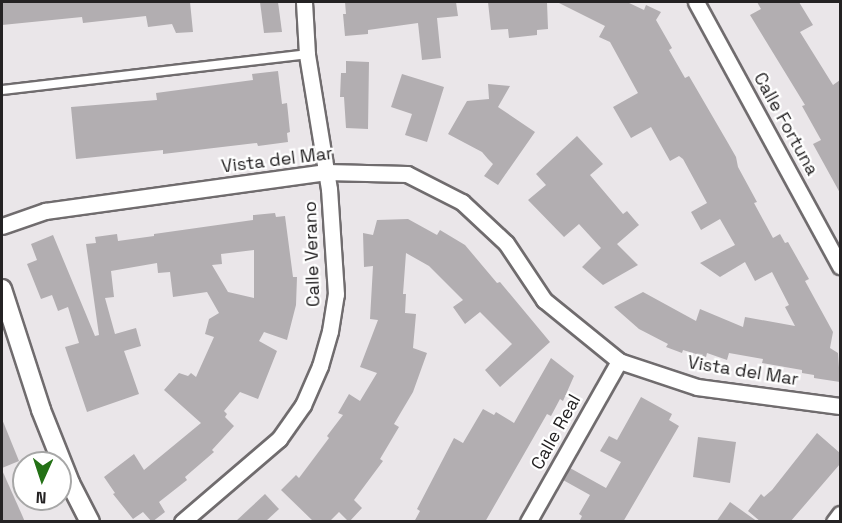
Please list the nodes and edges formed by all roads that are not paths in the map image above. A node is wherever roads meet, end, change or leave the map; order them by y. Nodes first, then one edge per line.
1 (304, 2) edge
2 (696, 2) edge
3 (307, 54) junction
4 (2, 90) edge
5 (327, 172) junction
6 (2, 226) edge
7 (840, 266) edge
8 (2, 289) edge
9 (619, 361) junction
10 (840, 406) edge
11 (840, 514) edge
12 (90, 522) edge
13 (182, 522) edge
14 (528, 522) edge
15 (834, 522) edge

1 - 3 street, Calle Verano
2 - 7 street, Calle Fortuna
3 - 4 lane
3 - 5 street, Calle Verano
5 - 6 street, Vista del Mar
5 - 9 street, Vista del Mar
5 - 13 street, Calle Verano
8 - 12 street
9 - 10 street, Vista del Mar
9 - 14 street, Calle Real
11 - 15 street

